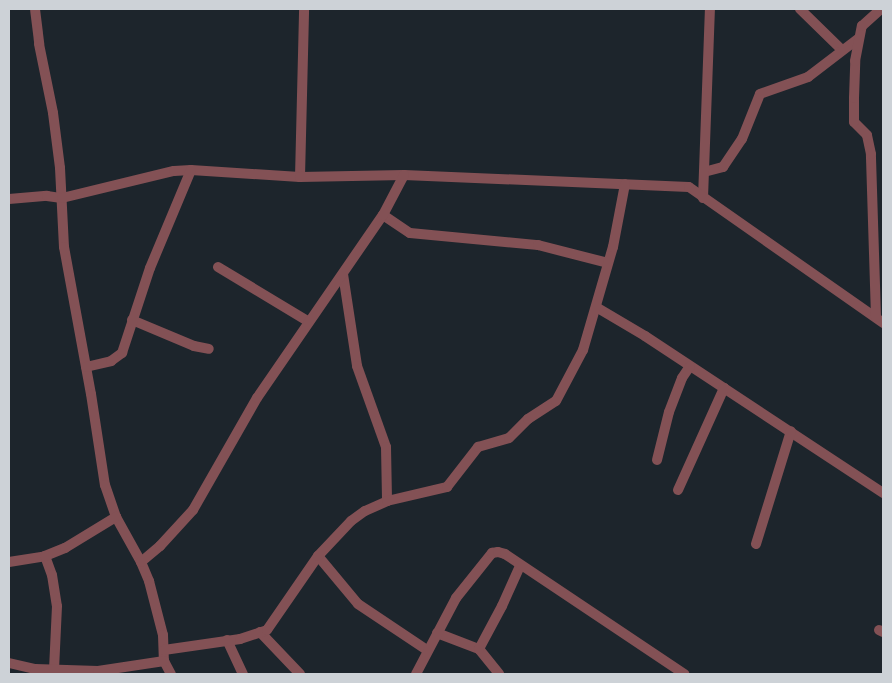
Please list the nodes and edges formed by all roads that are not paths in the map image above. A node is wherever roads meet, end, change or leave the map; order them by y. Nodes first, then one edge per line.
1 (35, 9) edge
2 (304, 9) edge
3 (710, 9) edge
4 (800, 9) edge
5 (881, 9) edge
6 (859, 38) junction
7 (842, 50) junction
8 (871, 162) junction
9 (883, 164) edge
10 (191, 170) junction
11 (704, 172) junction
12 (404, 175) junction
13 (300, 177) junction
14 (625, 184) junction
15 (62, 198) junction
16 (703, 198) junction
17 (9, 199) edge
18 (383, 215) junction
19 (878, 226) edge
20 (608, 263) junction
21 (218, 267) dead end
22 (343, 274) junction
23 (596, 307) junction
24 (132, 320) junction
25 (879, 320) edge
26 (310, 322) junction
27 (209, 349) dead end
28 (690, 366) junction
29 (86, 367) junction
30 (724, 388) junction
31 (791, 431) junction
32 (657, 460) dead end
33 (678, 490) dead end
34 (883, 494) edge
35 (387, 501) junction
36 (116, 517) junction
37 (756, 544) dead end
38 (45, 556) junction
39 (318, 556) junction
40 (9, 562) edge
41 (141, 562) junction
42 (520, 566) junction
43 (260, 632) junction
44 (437, 633) junction
45 (227, 640) junction
46 (479, 649) junction
47 (427, 650) junction
48 (164, 656) junction
49 (9, 663) edge
50 (54, 669) junction
51 (83, 673) edge
52 (171, 674) edge
53 (242, 674) edge
54 (300, 674) edge
55 (416, 674) edge
56 (499, 674) edge
57 (684, 674) edge

1 - 15 street
2 - 13 street
3 - 11 street
4 - 7 street
5 - 6 street
6 - 7 street
6 - 8 street
7 - 11 street
8 - 9 street
8 - 19 street
10 - 13 street
10 - 15 street
10 - 24 street
11 - 16 street
12 - 13 street
12 - 14 street
12 - 18 street
14 - 16 street
14 - 20 street
15 - 17 street
15 - 29 street
16 - 25 street
18 - 20 street
18 - 22 street
19 - 25 street
20 - 23 street
21 - 26 street
22 - 26 street
22 - 35 street
23 - 28 street
23 - 35 street
24 - 27 street
24 - 29 street
26 - 41 street
28 - 30 street
28 - 32 street
29 - 36 street
30 - 31 street
30 - 33 street
31 - 34 street
31 - 37 street
35 - 39 street
36 - 38 street
36 - 41 street
38 - 40 street
38 - 50 street
39 - 43 street
39 - 47 street
41 - 48 street
42 - 44 street
42 - 46 street
42 - 57 street
43 - 45 street
43 - 54 street
44 - 46 street
44 - 47 street
45 - 48 street
45 - 53 street
46 - 56 street
47 - 55 street
48 - 51 street
48 - 52 street
49 - 50 street
50 - 51 street

